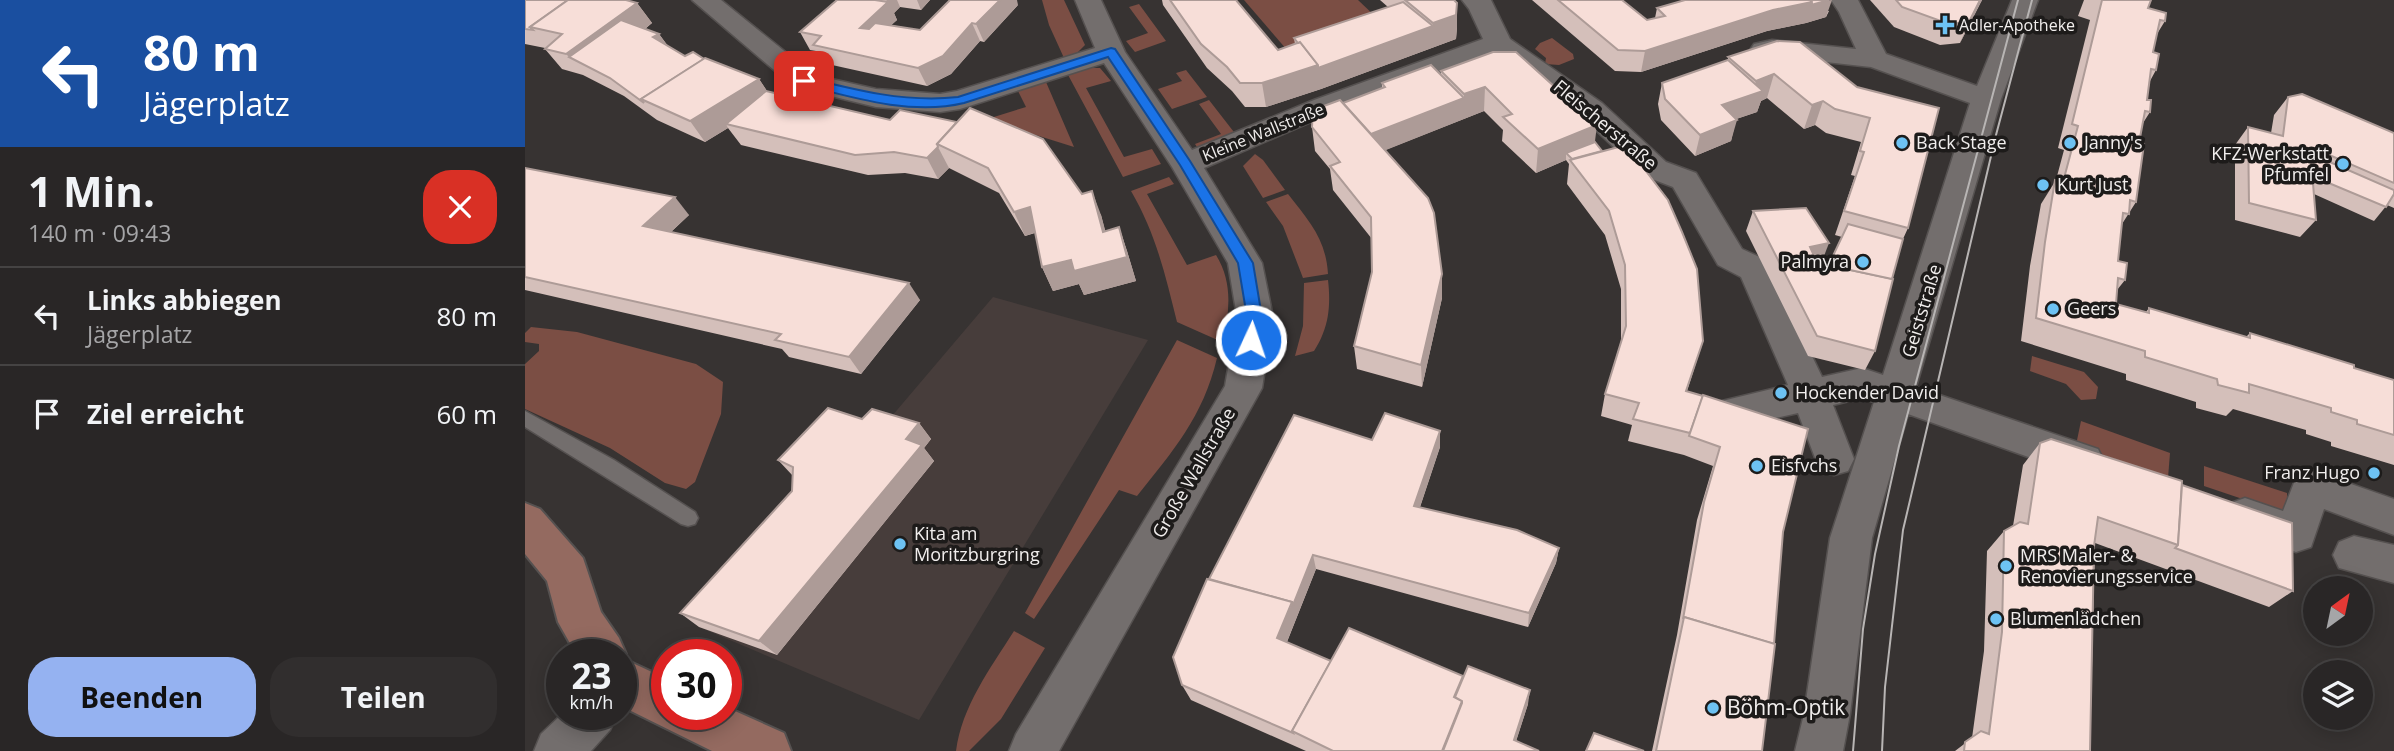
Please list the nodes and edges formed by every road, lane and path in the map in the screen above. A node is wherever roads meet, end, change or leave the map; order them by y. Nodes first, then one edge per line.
1 (705, 0) edge
2 (1088, 0) edge
3 (1475, 0) edge
4 (2025, 0) edge
5 (1848, 5) edge
6 (1498, 43) junction
7 (1111, 52) junction
8 (1875, 60) junction
9 (1733, 61) edge
10 (1986, 99) junction
11 (1324, 106) joint
12 (1186, 164) junction
13 (1810, 395) junction
14 (1895, 395) junction
15 (525, 418) edge
16 (1710, 418) edge
17 (1834, 459) dead end
18 (2119, 472) edge
19 (2209, 504) edge
20 (2379, 512) edge
21 (688, 518) dead end
22 (525, 522) edge
23 (2354, 555) dead end
24 (2394, 564) edge
25 (590, 639) edge
26 (575, 730) edge
27 (721, 730) edge
28 (558, 751) edge
29 (766, 751) edge
30 (1033, 751) edge
31 (1819, 751) edge

1 - 7 street
2 - 7 street, Große Wallstraße
3 - 6 street
4 - 10 street, Geiststraße
5 - 8 street
6 - 11 street, Kleine Wallstraße
6 - 13 street, Fleischerstraße
7 - 12 street, Große Wallstraße
8 - 9 street
8 - 10 street
10 - 14 street, Geiststraße
11 - 12 street, Kleine Wallstraße
12 - 30 street, Große Wallstraße
13 - 14 street
13 - 16 street
13 - 17 street, Fleischerstraße
14 - 18 street
14 - 31 street, Geiststraße
15 - 21 lane
19 - 20 street
22 - 25 street
23 - 24 street
26 - 28 street
27 - 29 street

